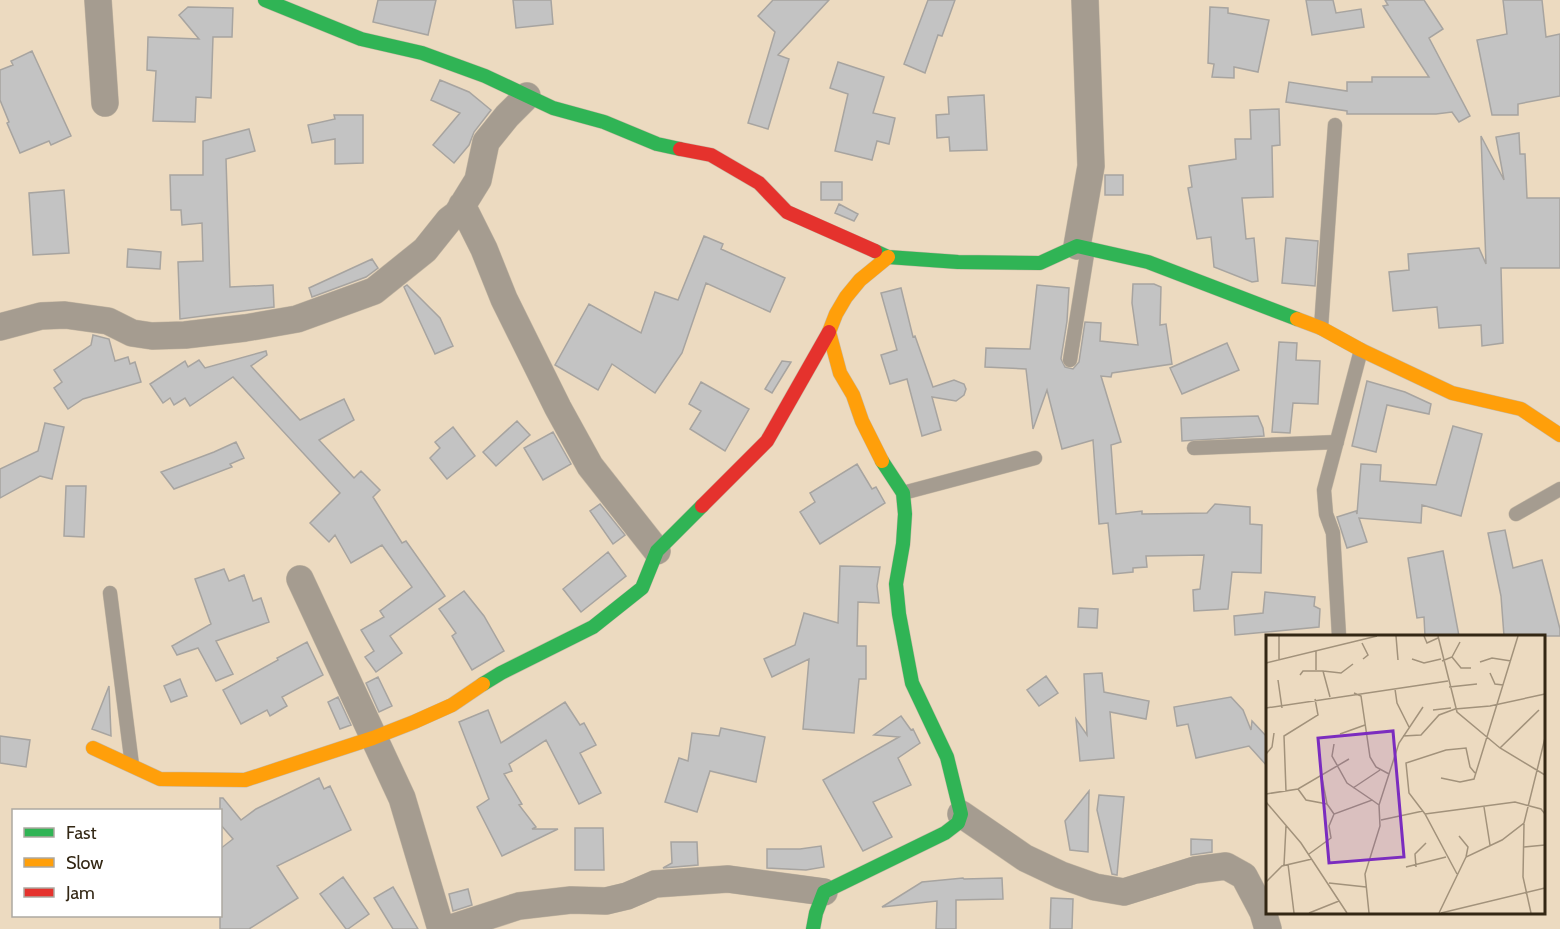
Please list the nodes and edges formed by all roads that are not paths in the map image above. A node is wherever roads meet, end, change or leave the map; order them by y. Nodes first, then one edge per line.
1 (98, 0) edge
2 (265, 0) edge
3 (1085, 0) edge
4 (527, 96) junction
5 (105, 103) dead end
6 (1335, 125) dead end
7 (462, 205) junction
8 (1083, 247) junction
9 (888, 257) junction
10 (0, 327) edge
11 (1321, 328) junction
12 (829, 332) junction
13 (1362, 350) junction
14 (1070, 360) dead end
15 (1560, 435) edge
16 (1337, 442) junction
17 (1194, 448) dead end
18 (1035, 458) dead end
19 (1560, 489) edge
20 (903, 493) junction
21 (1516, 514) dead end
22 (657, 551) junction
23 (300, 579) dead end
24 (110, 593) dead end
25 (1339, 635) edge
26 (374, 738) junction
27 (93, 748) dead end
28 (132, 767) junction
29 (961, 814) junction
30 (824, 892) junction
31 (441, 929) edge
32 (448, 929) edge
33 (813, 929) edge
34 (1268, 929) edge

1 - 5 street
2 - 4 street
3 - 8 street
4 - 7 street
4 - 9 street
6 - 11 lane
7 - 10 street
7 - 22 street
8 - 9 street
8 - 11 street
8 - 14 lane
9 - 12 street
11 - 13 street
12 - 20 street
12 - 22 street
13 - 15 street
13 - 16 lane
16 - 17 lane
16 - 25 lane
18 - 20 lane
19 - 21 lane
20 - 29 street
22 - 26 street
23 - 26 street
24 - 28 lane
26 - 28 street
26 - 31 street
27 - 28 street
29 - 30 street
29 - 34 street
30 - 32 street
30 - 33 street

